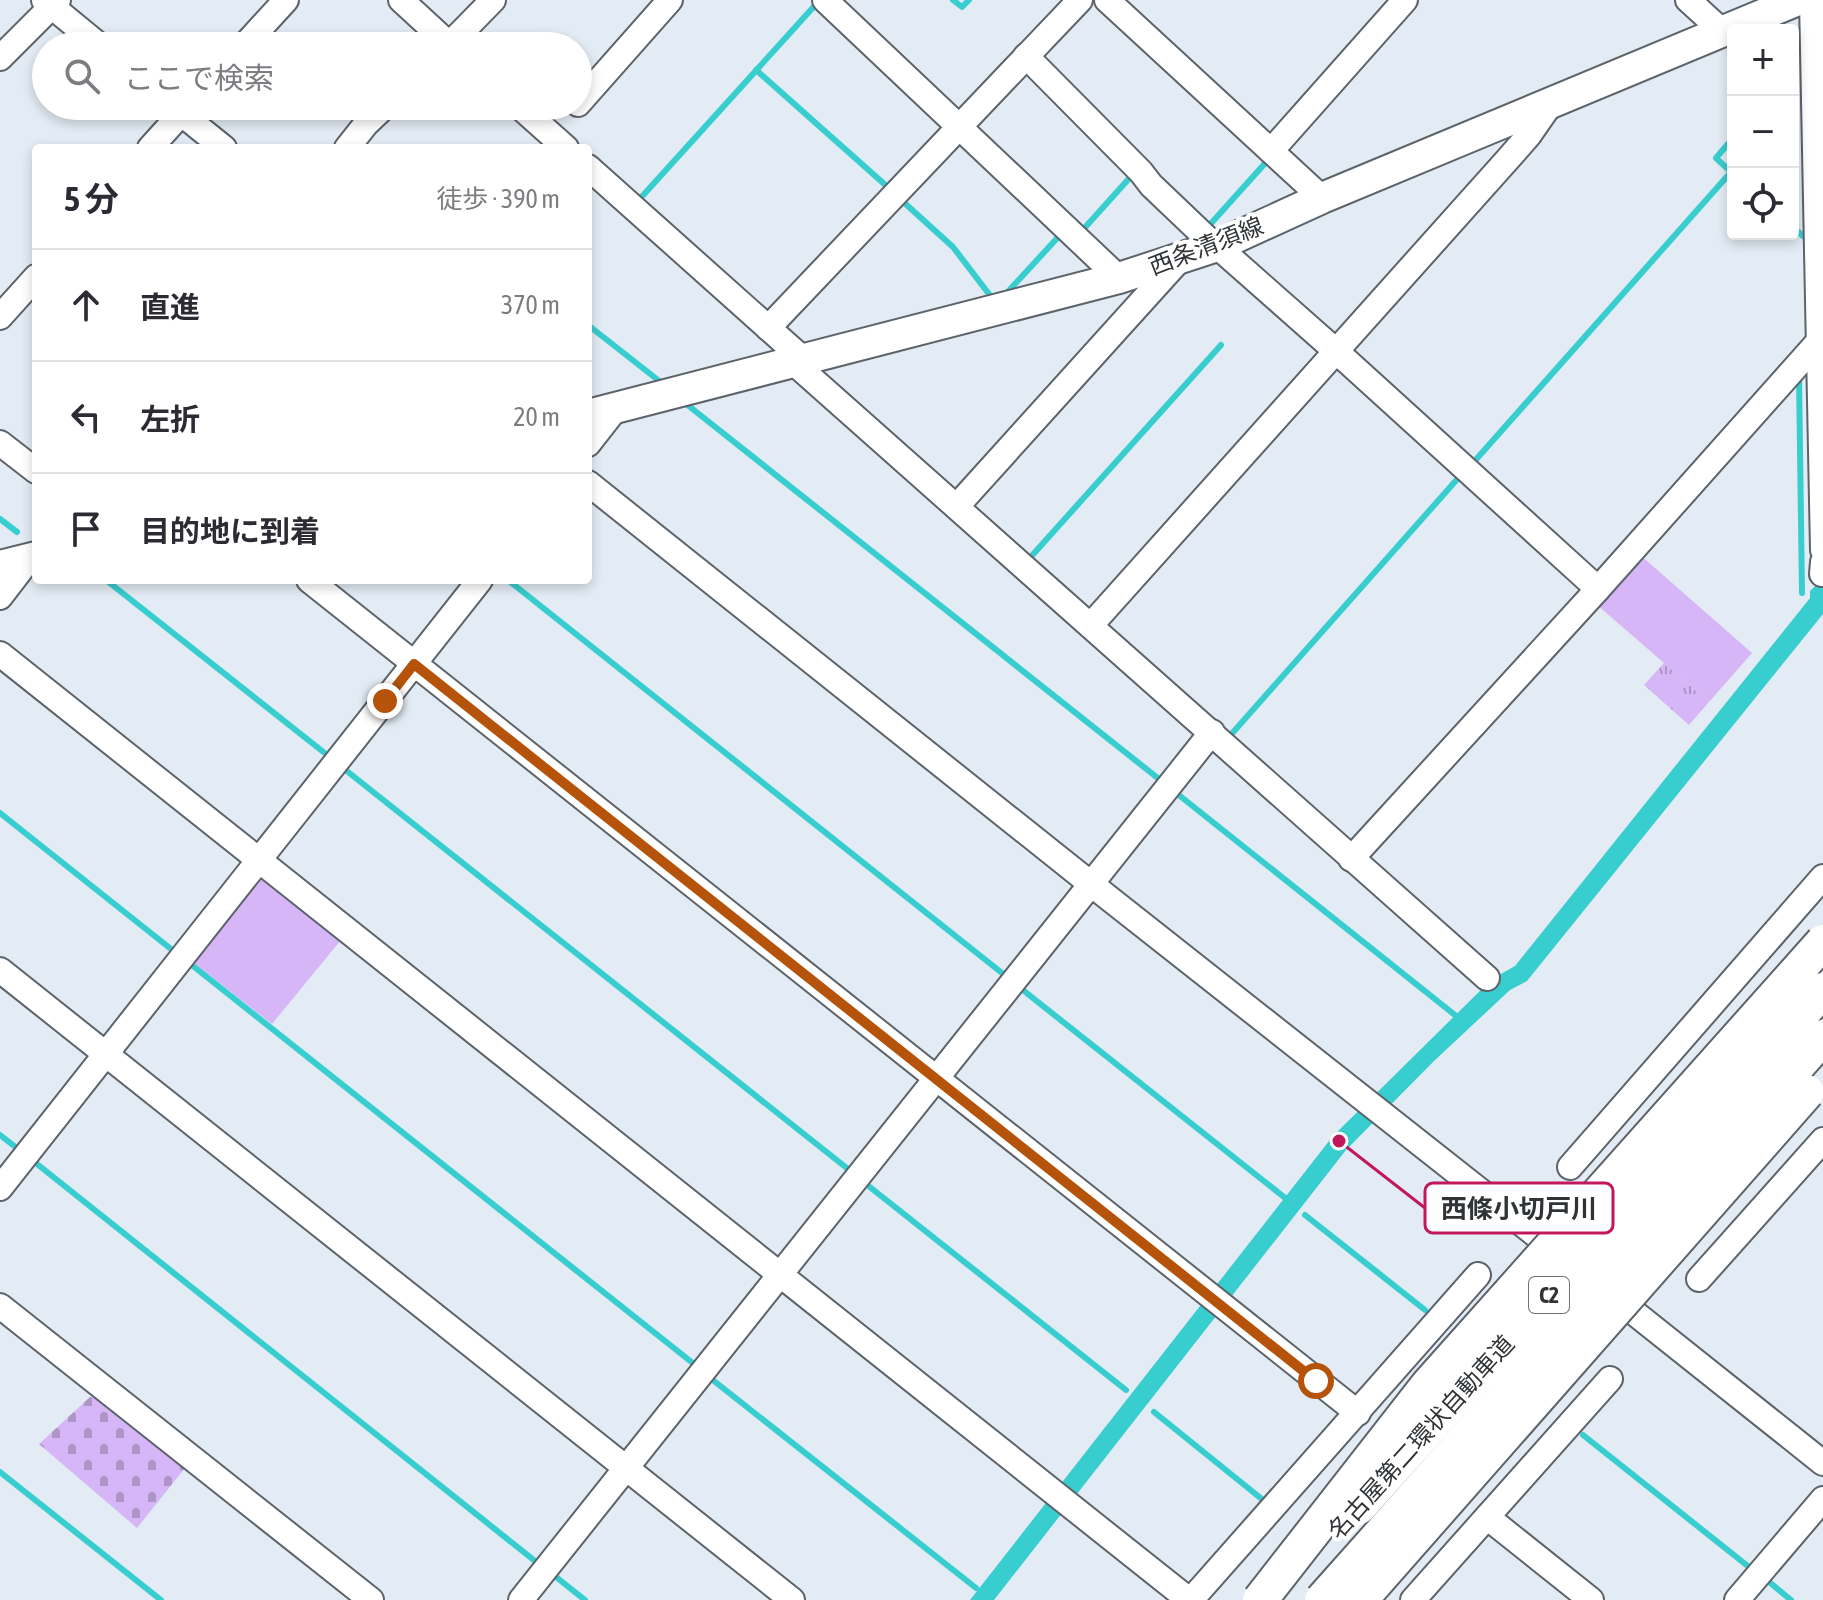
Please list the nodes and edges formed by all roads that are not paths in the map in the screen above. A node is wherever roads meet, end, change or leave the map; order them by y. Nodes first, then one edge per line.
1 (286, 0) edge
2 (401, 0) edge
3 (493, 0) edge
4 (670, 0) edge
5 (825, 0) edge
6 (1080, 0) edge
7 (1107, 0) edge
8 (1405, 0) edge
9 (1688, 0) edge
10 (1798, 0) edge
11 (1812, 0) edge
12 (51, 2) edge
13 (1722, 31) junction
14 (84, 32) edge
15 (257, 32) edge
16 (436, 32) edge
17 (462, 32) edge
18 (1026, 56) junction
19 (0, 58) edge
20 (592, 88) edge
21 (1552, 102) junction
22 (172, 120) edge
23 (192, 120) edge
24 (370, 120) edge
25 (535, 120) edge
26 (570, 120) edge
27 (958, 128) junction
28 (559, 141) edge
29 (153, 144) edge
30 (219, 144) edge
31 (350, 144) edge
32 (1271, 151) junction
33 (592, 171) edge
34 (1322, 198) junction
35 (1216, 246) junction
36 (1820, 249) edge
37 (1182, 257) junction
38 (1119, 278) junction
39 (32, 281) edge
40 (0, 317) edge
41 (768, 328) junction
42 (1819, 341) junction
43 (1337, 352) junction
44 (798, 360) junction
45 (602, 411) edge
46 (592, 435) edge
47 (0, 443) edge
48 (32, 468) edge
49 (592, 486) edge
50 (957, 506) junction
51 (1823, 550) edge
52 (32, 557) edge
53 (32, 558) edge
54 (1823, 562) edge
55 (0, 566) edge
56 (1822, 574) edge
57 (314, 584) edge
58 (477, 584) edge
59 (1598, 589) junction
60 (0, 597) edge
61 (1091, 625) junction
62 (0, 654) edge
63 (414, 664) junction
64 (1212, 732) junction
65 (1351, 859) junction
66 (259, 860) junction
67 (1823, 877) edge
68 (1091, 884) junction
69 (1823, 942) edge
70 (0, 970) edge
71 (1487, 978) dead end
72 (1823, 990) edge
73 (1823, 1037) edge
74 (1670, 1053) junction
75 (106, 1054) junction
76 (936, 1079) junction
77 (1815, 1093) edge
78 (1722, 1097) dead end
79 (1688, 1119) dead end
80 (1823, 1140) edge
81 (1570, 1167) dead end
82 (0, 1188) edge
83 (780, 1275) junction
84 (1478, 1275) dead end
85 (1699, 1279) dead end
86 (0, 1306) edge
87 (1610, 1379) dead end
88 (1383, 1384) junction
89 (1358, 1413) junction
90 (1399, 1439) dead end
91 (1823, 1463) edge
92 (626, 1468) junction
93 (1823, 1499) edge
94 (1487, 1517) junction
95 (371, 1600) edge
96 (521, 1600) edge
97 (792, 1600) edge
98 (1190, 1600) edge
99 (1260, 1600) edge
100 (1276, 1600) edge
101 (1322, 1600) edge
102 (1360, 1600) edge
103 (1413, 1600) edge
104 (1591, 1600) edge
105 (1737, 1600) edge

1 - 15 street
2 - 16 street
3 - 17 street
4 - 20 street
5 - 27 street
6 - 18 street
7 - 32 street
8 - 32 street
9 - 13 street
10 - 13 main road, 西条清須線
11 - 36 street
12 - 14 street
12 - 19 street
13 - 21 main road, 西条清須線
18 - 27 street
18 - 35 street
21 - 34 main road, 西条清須線
21 - 43 street
22 - 29 street
23 - 30 street
24 - 31 street
25 - 28 street
26 - 28 street
27 - 38 street
27 - 41 street
32 - 34 street
33 - 41 street
34 - 35 main road, 西条清須線
35 - 37 main road, 西条清須線
35 - 43 street
36 - 42 street
37 - 38 main road, 西条清須線
37 - 50 street
38 - 44 main road, 西条清須線
39 - 40 street
41 - 44 street
42 - 51 street
42 - 59 street
43 - 59 street
43 - 61 street
44 - 45 main road, 西条清須線
44 - 50 street
45 - 46 street
47 - 48 street
49 - 68 street
50 - 61 street
52 - 55 main road
53 - 60 street
54 - 56 street
57 - 63 street
58 - 63 street
59 - 65 street
61 - 64 street
62 - 66 street
63 - 66 street
63 - 76 street
64 - 65 street
64 - 68 street
65 - 71 street
66 - 75 street
66 - 83 street
67 - 74 street
68 - 76 street
68 - 91 street
69 - 99 highway, bridge
70 - 75 street
72 - 100 highway, 名古屋第二環状自動車道 / C2, bridge
73 - 101 highway, 名古屋第二環状自動車道 / C2, bridge
74 - 79 street
74 - 81 street
75 - 82 street
75 - 92 street
76 - 83 street
76 - 89 street
77 - 78 street
77 - 102 highway, bridge
80 - 85 street
83 - 92 street
83 - 98 street
84 - 88 street
86 - 95 street
87 - 94 street
88 - 89 street
88 - 90 street
89 - 98 street
92 - 96 street
92 - 97 street
93 - 105 street
94 - 103 street
94 - 104 street

